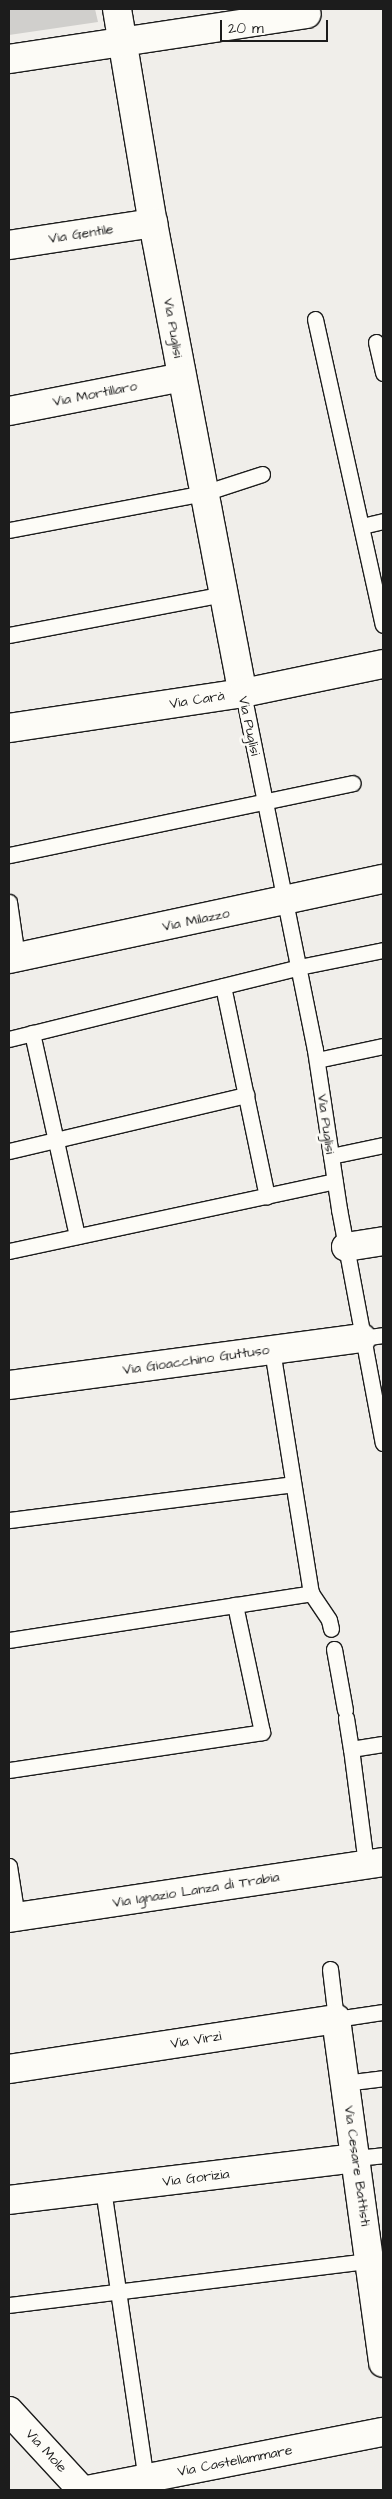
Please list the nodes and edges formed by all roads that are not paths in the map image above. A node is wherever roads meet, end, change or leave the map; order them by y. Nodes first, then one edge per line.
1 (117, 9) edge
2 (307, 14) dead end
3 (122, 43) junction
4 (9, 58) edge
5 (154, 222) junction
6 (9, 246) edge
7 (315, 319) dead end
8 (376, 342) dead end
9 (383, 372) edge
10 (182, 377) junction
11 (9, 411) edge
12 (262, 474) dead end
13 (204, 493) junction
14 (383, 520) edge
15 (362, 526) junction
16 (9, 530) edge
17 (223, 594) junction
18 (383, 625) edge
19 (9, 635) edge
20 (383, 664) edge
21 (243, 693) junction
22 (9, 728) edge
23 (353, 783) dead end
24 (265, 800) junction
25 (9, 855) edge
26 (383, 879) edge
27 (286, 901) junction
28 (9, 902) edge
29 (383, 950) edge
30 (13, 958) edge
31 (299, 967) junction
32 (223, 986) junction
33 (32, 1033) junction
34 (9, 1039) edge
35 (383, 1046) edge
36 (317, 1060) junction
37 (246, 1095) junction
38 (55, 1140) junction
39 (383, 1145) edge
40 (9, 1151) edge
41 (331, 1156) junction
42 (334, 1182) junction
43 (268, 1196) junction
44 (77, 1236) junction
45 (383, 1241) edge
46 (346, 1247) junction
47 (9, 1251) edge
48 (372, 1337) edge
49 (272, 1350) junction
50 (9, 1385) edge
51 (383, 1441) edge
52 (293, 1484) junction
53 (9, 1520) edge
54 (311, 1593) junction
55 (235, 1604) junction
56 (331, 1630) dead end
57 (9, 1640) edge
58 (334, 1649) dead end
59 (383, 1744) edge
60 (351, 1749) junction
61 (9, 1770) edge
62 (375, 1863) edge
63 (9, 1866) edge
64 (13, 1917) edge
65 (330, 1970) dead end
66 (383, 2012) edge
67 (336, 2019) junction
68 (9, 2069) edge
69 (383, 2078) edge
70 (344, 2083) junction
71 (383, 2155) edge
72 (356, 2158) junction
73 (103, 2189) junction
74 (9, 2200) edge
75 (377, 2259) edge
76 (116, 2292) junction
77 (9, 2305) edge
78 (383, 2363) edge
79 (9, 2411) edge
80 (383, 2432) edge
81 (146, 2479) junction
82 (82, 2490) edge
83 (87, 2490) edge

1 - 3 street, Via Puglisi
2 - 3 street
3 - 4 street
3 - 5 street, Via Puglisi
5 - 6 street, Via Gentile
5 - 10 street, Via Puglisi
7 - 15 lane
8 - 9 lane
10 - 11 street, Via Mortillaro
10 - 13 street, Via Puglisi
12 - 13 lane
13 - 16 lane
13 - 17 street, Via Puglisi
14 - 15 lane
15 - 18 lane
17 - 19 lane
17 - 21 street, Via Puglisi
20 - 21 street, Via Carà
21 - 22 street, Via Carà
21 - 24 lane, Via Puglisi
23 - 24 lane
24 - 25 lane
24 - 27 lane, Via Puglisi
26 - 27 street, Via Milazzo
27 - 30 street, Via Milazzo
27 - 31 lane, Via Puglisi
28 - 30 lane
29 - 31 lane
31 - 32 lane
31 - 36 lane, Via Puglisi
32 - 33 lane
32 - 37 lane
33 - 34 lane
33 - 38 lane
35 - 36 lane
36 - 41 lane, Via Puglisi
37 - 38 lane
37 - 43 lane
38 - 40 lane
38 - 44 lane
39 - 41 lane
41 - 42 lane, Via Puglisi
42 - 43 lane
42 - 46 lane, Via Puglisi
43 - 44 lane
44 - 47 lane
45 - 46 street
46 - 48 lane, Via Puglisi
48 - 49 street, Via Gioacchino Guttuso
48 - 51 lane, Via Puglisi
49 - 50 street, Via Gioacchino Guttuso
49 - 52 lane
52 - 53 lane
52 - 54 lane
54 - 55 lane
54 - 56 lane
55 - 57 lane
55 - 61 lane
58 - 60 lane
59 - 60 lane
60 - 62 lane
62 - 64 street, Via Ignazio Lanza di Trabia
63 - 64 lane
65 - 67 lane, Via Cesare Battisti
66 - 67 lane, Via Virzì
67 - 68 street, Via Virzì
67 - 70 street, Via Cesare Battisti
69 - 70 lane
70 - 72 street, Via Cesare Battisti
71 - 72 lane, Via Gorizia
72 - 73 street, Via Gorizia
72 - 75 street, Via Cesare Battisti
73 - 74 street, Via Gorizia
73 - 76 lane
75 - 76 lane
75 - 78 street, Via Cesare Battisti
76 - 77 lane
76 - 81 lane
79 - 82 street, Via Mole
80 - 81 street, Via Castellammare
81 - 83 street, Via Castellammare

